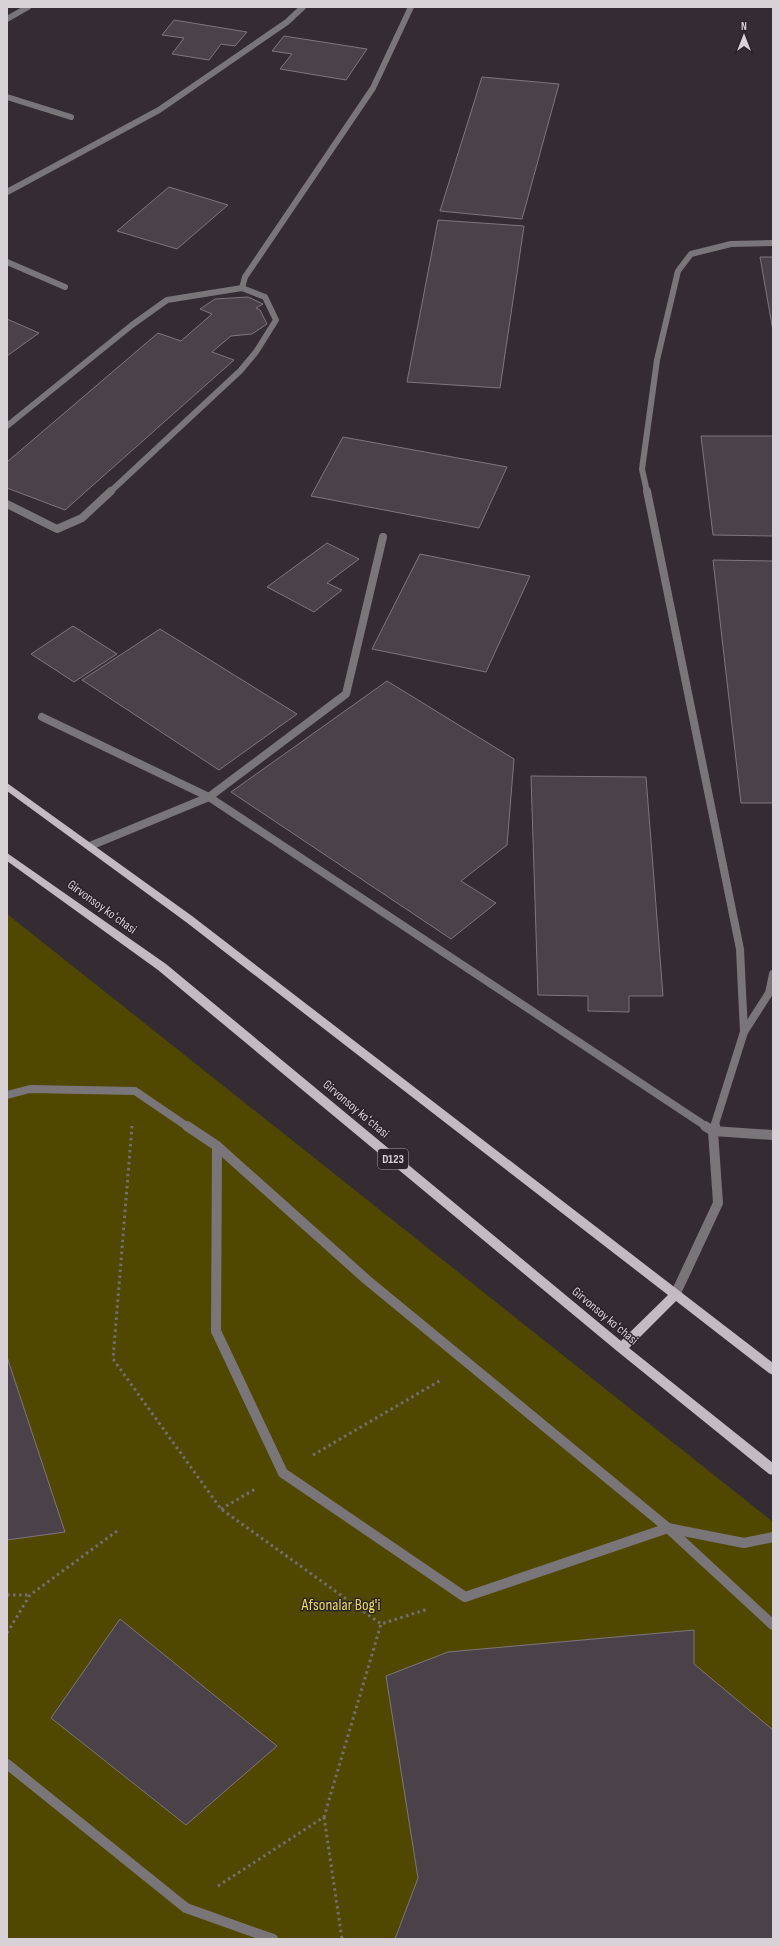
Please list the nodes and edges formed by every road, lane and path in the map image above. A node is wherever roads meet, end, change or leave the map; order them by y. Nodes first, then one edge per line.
1 (28, 7) edge
2 (303, 7) edge
3 (412, 7) edge
4 (7, 19) edge
5 (7, 97) edge
6 (71, 117) dead end
7 (7, 192) edge
8 (773, 243) edge
9 (7, 262) edge
10 (65, 287) dead end
11 (242, 288) junction
12 (7, 426) edge
13 (7, 504) edge
14 (383, 537) dead end
15 (42, 717) dead end
16 (7, 786) edge
17 (209, 797) junction
18 (90, 846) junction
19 (7, 856) edge
20 (773, 974) edge
21 (744, 1032) junction
22 (134, 1091) junction
23 (7, 1094) edge
24 (713, 1131) junction
25 (773, 1135) edge
26 (217, 1146) junction
27 (675, 1295) junction
28 (621, 1348) junction
29 (468, 1365) junction
30 (773, 1370) edge
31 (773, 1470) edge
32 (283, 1473) junction
33 (221, 1509) junction
34 (668, 1528) junction
35 (117, 1531) dead end
36 (773, 1537) edge
37 (7, 1595) edge
38 (30, 1595) junction
39 (465, 1597) junction
40 (381, 1624) junction
41 (773, 1625) edge
42 (7, 1633) edge
43 (7, 1764) edge
44 (324, 1817) junction
45 (186, 1908) junction
46 (273, 1939) edge
47 (342, 1939) edge

1 - 4 lane
2 - 7 lane
3 - 11 lane
5 - 6 lane
8 - 21 lane
9 - 10 lane
11 - 12 lane
11 - 13 lane
14 - 17 lane
15 - 17 lane
16 - 18 main road
17 - 18 lane
17 - 24 lane
18 - 27 main road
19 - 28 main road, Girvonsoy koʻchasi / D123
20 - 21 lane
21 - 24 lane
22 - 23 lane
22 - 26 lane
22 - 33 path
24 - 25 lane
24 - 27 lane
26 - 29 lane
26 - 32 lane
27 - 28 main road
27 - 30 main road
28 - 31 main road, Girvonsoy koʻchasi / D123
29 - 32 path
29 - 34 lane
32 - 33 path
32 - 39 lane
33 - 40 path
34 - 36 lane
34 - 39 lane
34 - 41 lane
35 - 38 path
37 - 38 path
38 - 42 path
39 - 40 path
40 - 44 path
43 - 45 lane
44 - 45 path
44 - 47 path
45 - 46 lane

